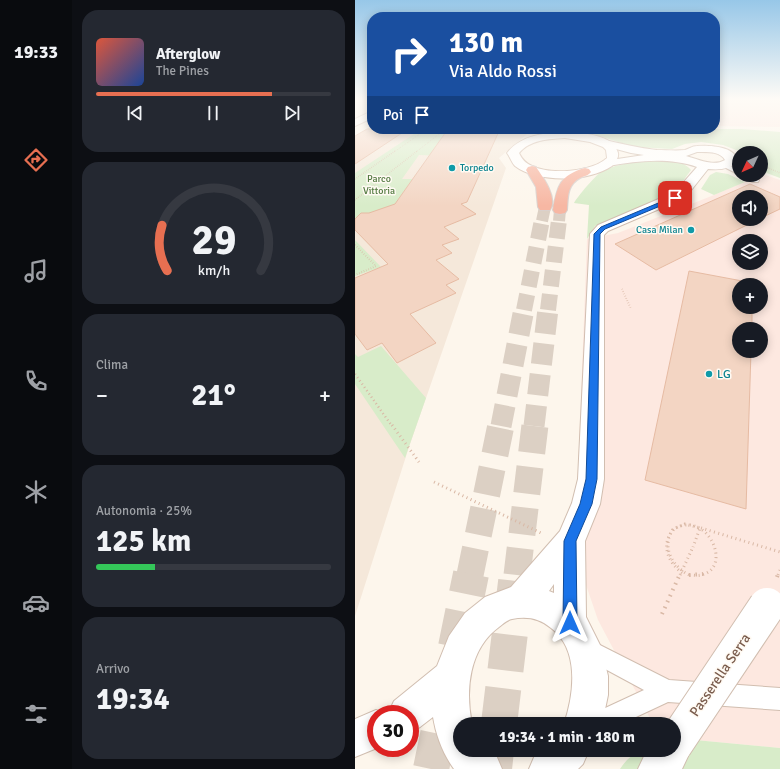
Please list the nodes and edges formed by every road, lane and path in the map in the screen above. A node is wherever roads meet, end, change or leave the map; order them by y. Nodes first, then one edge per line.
1 (420, 134) edge
2 (439, 134) edge
3 (554, 134) edge
4 (575, 134) edge
5 (550, 136) junction
6 (578, 136) junction
7 (605, 143) junction
8 (693, 159) junction
9 (608, 163) junction
10 (724, 165) junction
11 (768, 168) edge
12 (732, 169) edge
13 (532, 170) junction
14 (585, 172) junction
15 (780, 173) edge
16 (355, 179) edge
17 (355, 200) edge
18 (545, 207) tunnel mouth
19 (561, 210) tunnel mouth
20 (355, 245) edge
21 (355, 275) edge
22 (623, 289) dead end
23 (631, 309) dead end
24 (355, 374) edge
25 (419, 462) dead end
26 (434, 482) dead end
27 (700, 528) junction
28 (541, 533) dead end
29 (570, 541) junction
30 (780, 552) edge
31 (680, 572) junction
32 (520, 601) junction
33 (767, 606) dead end
34 (662, 614) dead end
35 (577, 635) junction
36 (451, 677) junction
37 (667, 691) junction
38 (780, 699) edge
39 (418, 705) edge
40 (586, 717) edge
41 (611, 717) edge
42 (453, 721) tunnel mouth
43 (367, 733) edge
44 (681, 735) edge
45 (355, 738) edge
46 (469, 757) edge
47 (563, 757) edge
48 (666, 757) edge
49 (482, 769) edge
50 (549, 769) edge
51 (658, 769) edge

1 - 16 path
2 - 17 path
3 - 5 street
4 - 6 street
5 - 6 street
5 - 13 street
6 - 7 street
7 - 8 street
7 - 9 street
8 - 9 street
8 - 10 street
8 - 10 street
8 - 29 street
9 - 14 street
10 - 12 lane
11 - 15 path
13 - 14 street
13 - 18 highway
14 - 19 highway
20 - 21 path
22 - 23 path
24 - 25 path
26 - 28 path
27 - 30 path
27 - 31 path, bridge
27 - 31 path, bridge
29 - 32 street
29 - 35 street
31 - 34 path
32 - 35 street
32 - 36 street
33 - 44 street, Passerella Serra, bridge
35 - 37 lane
35 - 40 street
36 - 39 street
36 - 42 street
37 - 38 lane
37 - 41 lane
43 - 45 street
46 - 49 street
47 - 50 street
48 - 51 street

